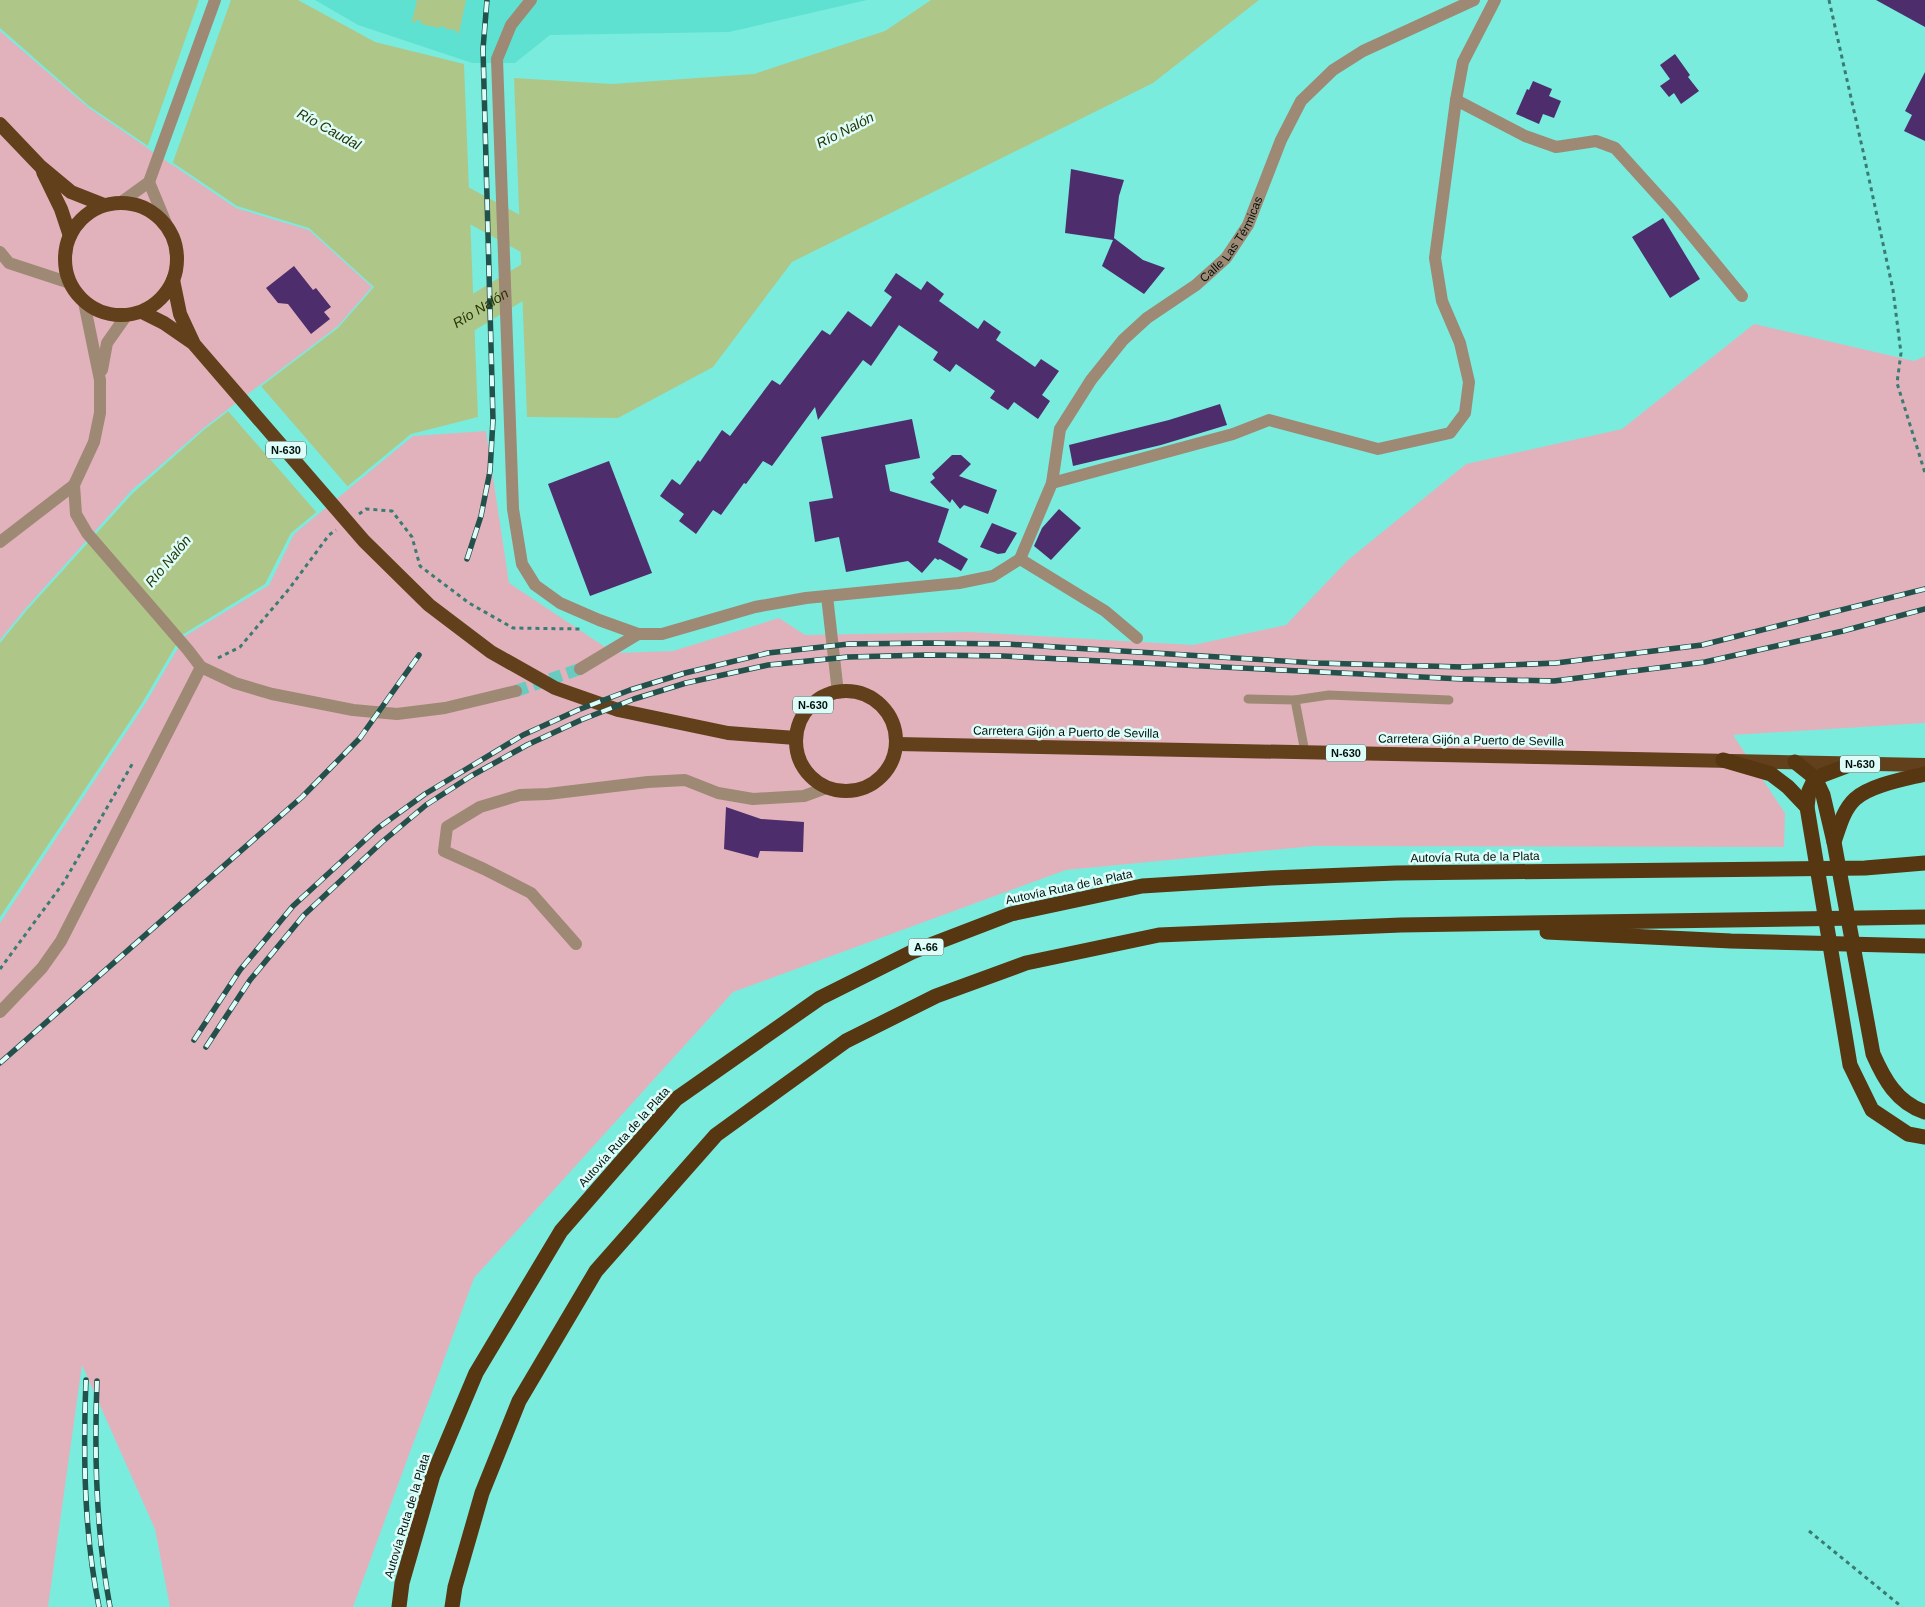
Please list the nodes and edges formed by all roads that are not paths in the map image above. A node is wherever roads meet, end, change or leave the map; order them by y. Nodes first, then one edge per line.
1 (215, 0) edge
2 (531, 0) edge
3 (1474, 0) edge
4 (1495, 0) edge
5 (1456, 100) junction
6 (0, 124) edge
7 (41, 167) junction
8 (150, 182) junction
9 (120, 203) junction
10 (104, 206) junction
11 (168, 228) junction
12 (70, 236) junction
13 (0, 252) edge
14 (173, 280) junction
15 (70, 283) junction
16 (1742, 296) dead end
17 (84, 302) junction
18 (142, 312) junction
19 (126, 316) junction
20 (193, 343) junction
21 (100, 380) junction
22 (1052, 483) junction
23 (74, 485) junction
24 (0, 542) edge
25 (1020, 559) junction
26 (827, 596) junction
27 (638, 634) junction
28 (1137, 638) dead end
29 (201, 667) junction
30 (580, 669) tunnel mouth
31 (516, 691) tunnel mouth
32 (838, 693) junction
33 (1248, 699) dead end
34 (1295, 700) junction
35 (1449, 700) dead end
36 (796, 738) junction
37 (897, 744) junction
38 (1305, 752) junction
39 (1723, 760) junction
40 (1795, 762) junction
41 (1852, 764) junction
42 (1925, 764) edge
43 (1925, 774) edge
44 (1815, 778) junction
45 (826, 788) junction
46 (1807, 807) junction
47 (1834, 842) junction
48 (1925, 863) edge
49 (1925, 917) edge
50 (1401, 925) junction
51 (576, 944) dead end
52 (1925, 946) edge
53 (0, 1012) edge
54 (1925, 1112) edge
55 (1925, 1137) edge
56 (399, 1607) edge
57 (452, 1607) edge

1 - 8 street
2 - 27 street
3 - 22 street, Calle Las Térmicas
4 - 5 street
5 - 16 street
5 - 22 street
6 - 7 highway
7 - 10 highway
7 - 12 highway
8 - 9 street
8 - 11 street
9 - 10 highway, N-630
9 - 11 highway, N-630
10 - 12 highway, N-630
11 - 14 highway, N-630
12 - 15 highway, N-630
13 - 15 street
14 - 18 highway, N-630
14 - 20 highway, N-630
15 - 17 highway, N-630
17 - 19 highway, N-630
17 - 21 street
18 - 19 highway, N-630
18 - 20 highway, N-630
19 - 21 street
20 - 36 highway, N-630
21 - 23 street
22 - 25 street, Calle Las Térmicas
23 - 24 street
23 - 29 street
25 - 26 street
25 - 28 street
26 - 27 street
26 - 32 street
27 - 30 street
29 - 31 street
29 - 53 street
32 - 36 highway, N-630
32 - 37 highway, N-630
33 - 34 lane
34 - 35 lane
34 - 38 lane
36 - 45 highway, N-630
37 - 38 highway, Carretera Gijón a Puerto de Sevilla / N-630
37 - 45 highway
38 - 39 highway, Carretera Gijón a Puerto de Sevilla / N-630
39 - 40 highway, Carretera Gijón a Puerto de Sevilla / N-630
39 - 46 highway
40 - 41 highway, Carretera Gijón a Puerto de Sevilla / N-630
40 - 44 highway
41 - 42 highway, Carretera Gijón a Puerto de Sevilla / N-630
41 - 44 highway
43 - 47 highway
44 - 46 highway
44 - 47 highway
45 - 51 street
46 - 55 highway
47 - 54 highway
48 - 56 highway, Autovía Ruta de la Plata / A-66
49 - 50 highway
50 - 52 highway
50 - 57 highway

